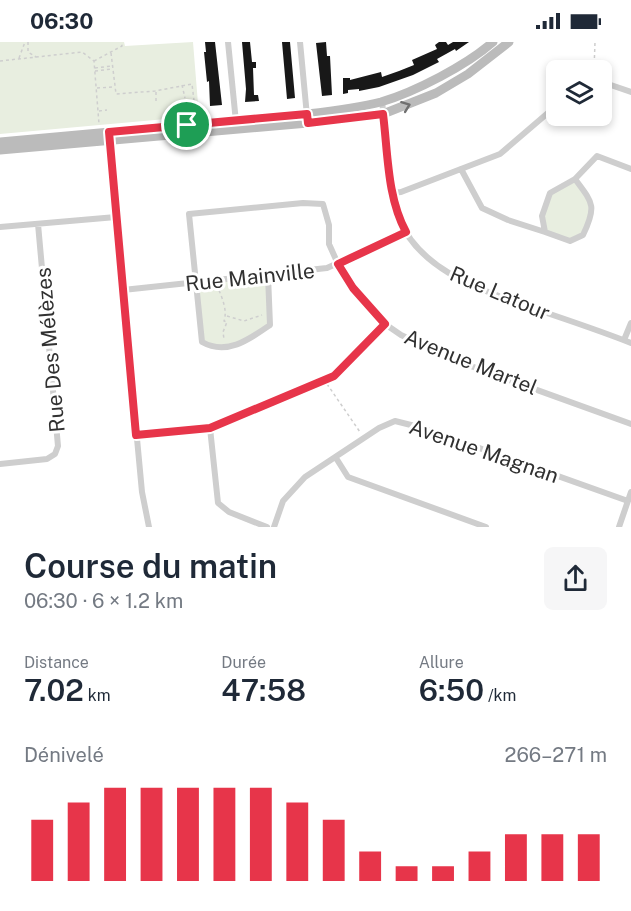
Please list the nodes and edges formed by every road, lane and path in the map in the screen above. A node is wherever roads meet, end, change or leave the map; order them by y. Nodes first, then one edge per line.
1 (27, 42) edge
2 (121, 42) edge
3 (228, 42) edge
4 (300, 42) edge
5 (493, 42) edge
6 (509, 42) edge
7 (595, 42) edge
8 (111, 53) junction
9 (37, 57) junction
10 (19, 59) junction
11 (594, 60) edge
12 (0, 61) edge
13 (94, 61) junction
14 (113, 67) junction
15 (94, 69) junction
16 (182, 85) junction
17 (612, 85) edge
18 (115, 86) junction
19 (96, 88) junction
20 (155, 91) junction
21 (631, 92) edge
22 (184, 98) dead end
23 (156, 100) dead end
24 (382, 101) junction
25 (107, 110) dead end
26 (98, 111) junction
27 (383, 114) junction
28 (546, 115) edge
29 (307, 119) junction
30 (197, 124) junction
31 (236, 125) junction
32 (100, 126) dead end
33 (109, 137) junction
34 (0, 142) edge
35 (0, 150) edge
36 (461, 169) junction
37 (631, 169) edge
38 (575, 178) junction
39 (392, 193) junction
40 (116, 217) junction
41 (38, 224) junction
42 (0, 227) edge
43 (406, 232) junction
44 (545, 232) junction
45 (338, 264) junction
46 (268, 275) junction
47 (215, 280) junction
48 (197, 283) junction
49 (123, 290) junction
50 (271, 311) junction
51 (226, 316) junction
52 (233, 319) junction
53 (227, 322) junction
54 (631, 323) edge
55 (385, 324) junction
56 (628, 342) edge
57 (224, 346) junction
58 (324, 380) junction
59 (631, 423) edge
60 (210, 428) junction
61 (136, 435) junction
62 (364, 438) junction
63 (336, 458) junction
64 (0, 464) edge
65 (631, 492) edge
66 (628, 501) junction
67 (149, 527) edge
68 (267, 527) edge
69 (274, 527) edge
70 (486, 527) edge
71 (619, 527) edge

1 - 9 path
1 - 10 path
2 - 8 path
3 - 31 street
4 - 29 street
5 - 24 street
27 -> 6 street
7 - 11 path
8 - 13 path
8 - 14 path
9 - 10 path
9 - 13 path
10 - 12 path
13 - 15 path
14 - 15 path
14 - 18 path
15 - 19 path
16 - 20 path
16 - 22 path
16 - 30 path
17 - 21 street
18 - 19 path
18 - 20 path
19 - 26 path
20 - 23 path
24 - 27 street, Rue Latour
24 - 29 street
25 - 26 path
26 - 32 path
27 - 29 street
27 - 39 street, Rue Latour
28 - 36 street
29 - 31 street
30 - 31 street
30 - 33 street
31 - 33 street
33 - 34 street
33 - 35 street
33 - 40 street
36 - 39 street
36 - 44 street
37 - 38 street
38 - 44 street
38 - 44 street
39 - 43 street, Rue Latour
40 - 41 street
40 - 49 street
41 - 42 street
41 - 64 street, Rue Des Mélèzes
43 - 45 street, Rue Mainville
43 - 56 street, Rue Latour
45 - 46 street, Rue Mainville
45 - 48 street, Avenue Martel
45 - 55 street, Avenue Martel
46 - 47 street, Rue Mainville
46 - 50 street
47 - 48 street, Rue Mainville
47 - 51 path
48 - 49 street, Rue Mainville
48 - 57 street
49 - 61 street
50 - 52 path
50 - 57 street
51 - 52 path
51 - 53 path
52 - 53 path
53 - 57 path
54 - 56 street
55 - 58 street
55 - 59 street, Avenue Martel
58 - 60 street
58 - 62 path
60 - 61 street
60 - 68 street
61 - 67 street
62 - 63 street, Avenue Magnan
62 - 66 street, Avenue Magnan
63 - 69 street, Avenue Magnan
63 - 70 street
65 - 66 street
66 - 71 street

